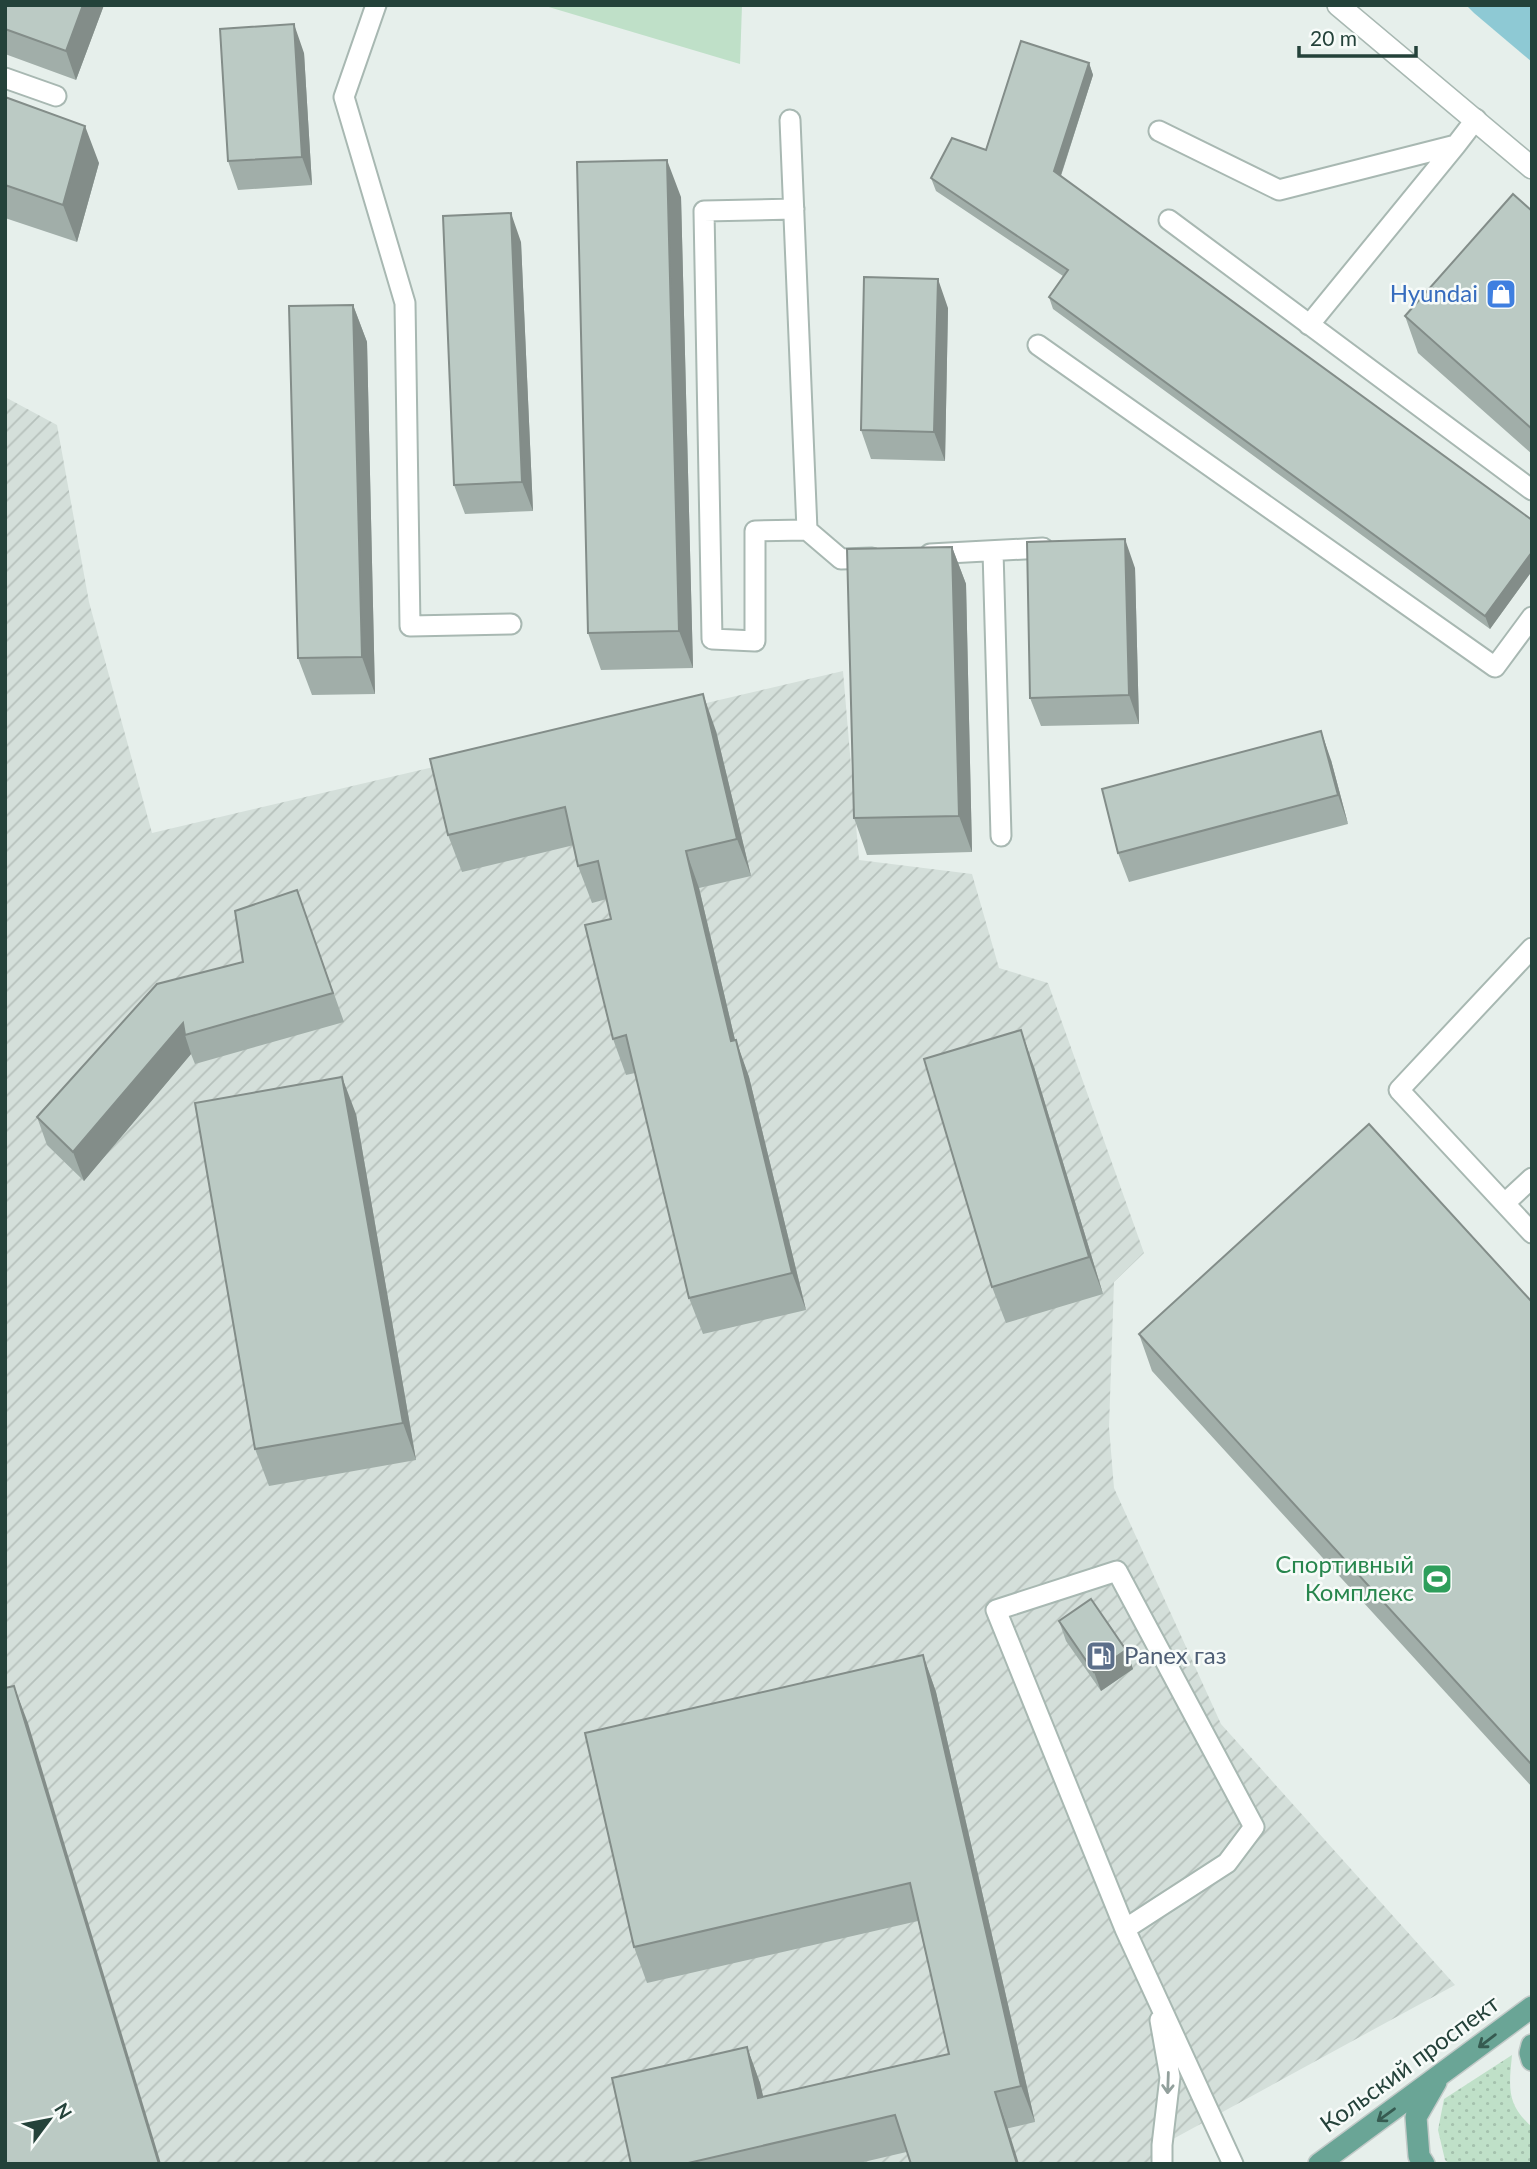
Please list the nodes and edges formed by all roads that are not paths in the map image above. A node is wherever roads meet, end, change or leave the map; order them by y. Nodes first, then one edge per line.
1 (376, 5) edge
2 (1338, 5) edge
3 (5, 78) edge
4 (56, 96) dead end
5 (1476, 119) junction
6 (790, 120) dead end
7 (1158, 131) dead end
8 (1456, 145) junction
9 (1532, 169) edge
10 (794, 209) junction
11 (1169, 220) dead end
12 (1309, 325) junction
13 (1038, 345) dead end
14 (1532, 490) edge
15 (807, 530) junction
16 (1042, 548) edge
17 (993, 551) junction
18 (1532, 617) edge
19 (511, 624) dead end
20 (1001, 836) dead end
21 (1532, 948) edge
22 (1532, 1178) edge
23 (1504, 1203) junction
24 (1532, 1233) edge
25 (1125, 1929) junction
26 (1155, 1992) junction
27 (1532, 2007) edge
28 (1532, 2045) edge
29 (1532, 2060) edge
30 (1441, 2075) junction
31 (1162, 2164) edge
32 (1233, 2164) edge
33 (1319, 2164) edge
34 (1424, 2164) edge

1 - 19 lane
2 - 5 street
3 - 4 lane
5 - 8 lane
5 - 9 street
6 - 10 lane
7 - 8 lane
8 - 12 lane
10 - 15 lane
10 - 15 lane
11 - 12 lane
12 - 14 lane
13 - 18 lane
15 - 17 lane
16 - 17 lane
17 - 20 lane
21 - 23 lane
22 - 23 lane
23 - 24 lane
25 - 25 lane
25 - 26 lane
26 -> 31 lane
26 - 32 lane
27 -> 30 main road, Кольский проспект
28 - 29 main road
30 -> 33 main road, Кольский проспект
30 - 34 main road

